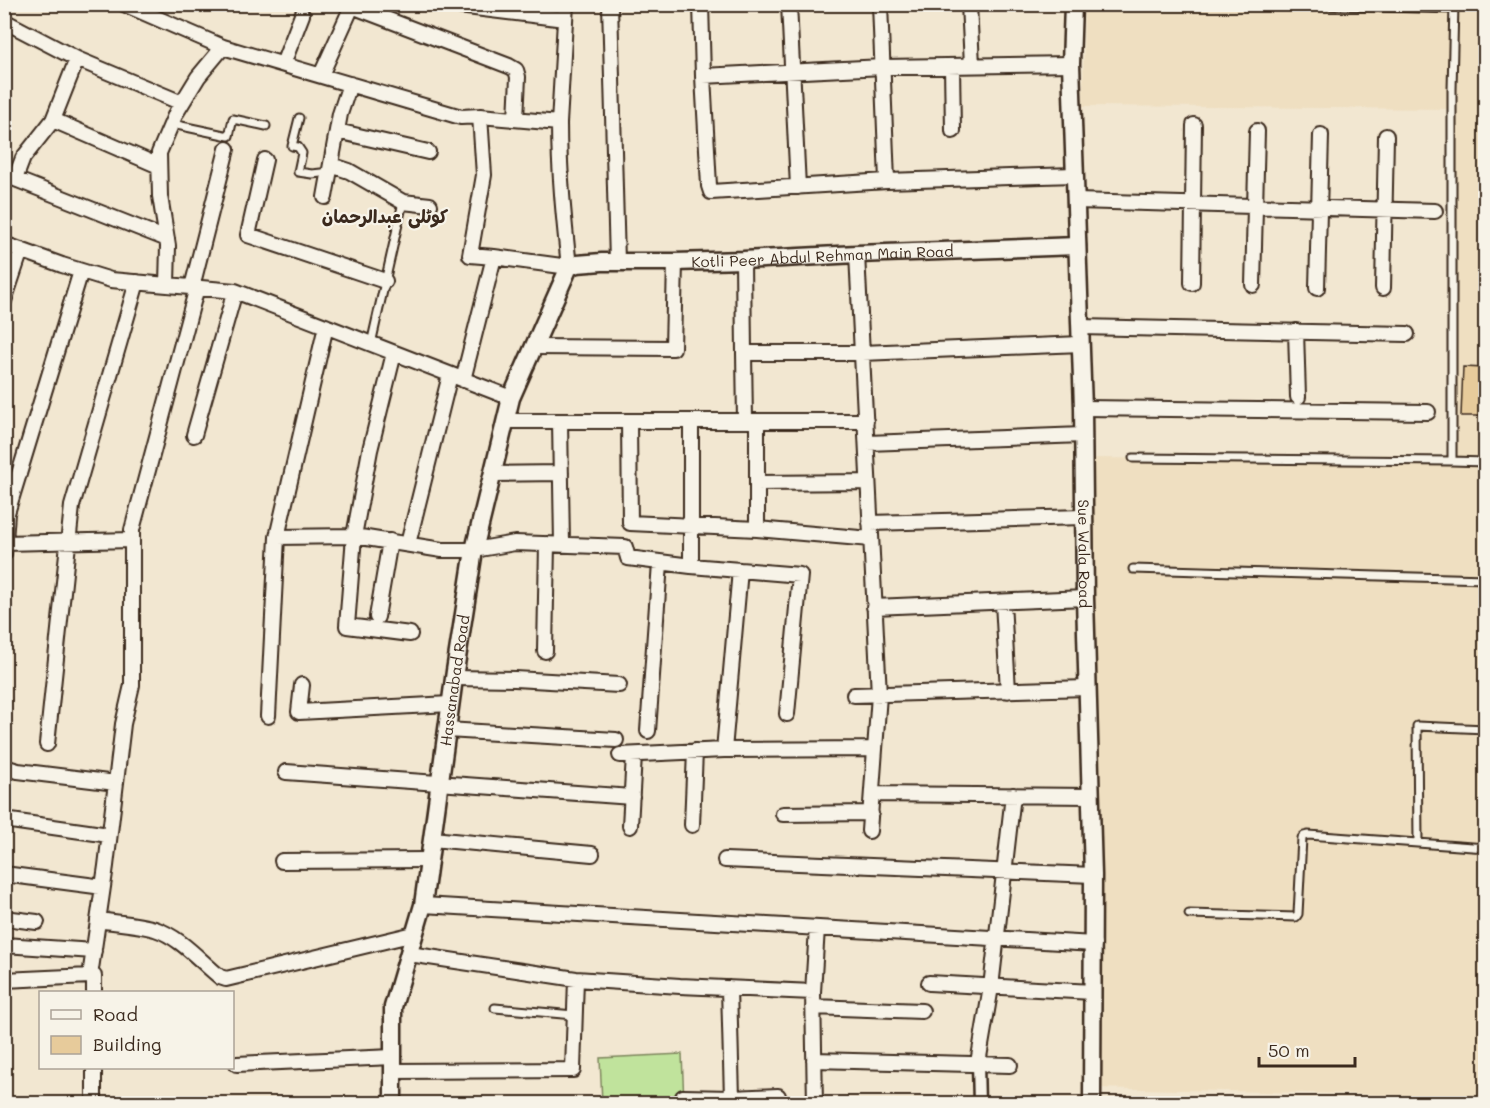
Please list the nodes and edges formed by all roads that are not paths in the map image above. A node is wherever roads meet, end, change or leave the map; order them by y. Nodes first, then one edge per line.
1 (124, 4) edge
2 (442, 4) edge
3 (566, 4) edge
4 (610, 4) edge
5 (701, 4) edge
6 (789, 4) edge
7 (880, 4) edge
8 (969, 4) edge
9 (1072, 4) edge
10 (1282, 4) edge
11 (352, 5) edge
12 (1454, 7) edge
13 (152, 10) edge
14 (302, 15) dead end
15 (565, 19) junction
16 (4, 21) edge
17 (223, 47) junction
18 (77, 59) junction
19 (283, 64) junction
20 (1071, 64) junction
21 (972, 65) junction
22 (952, 66) junction
23 (883, 67) junction
24 (792, 71) junction
25 (321, 75) junction
26 (703, 76) junction
27 (350, 84) junction
28 (182, 104) junction
29 (480, 116) junction
30 (299, 118) dead end
31 (516, 119) junction
32 (53, 120) junction
33 (559, 123) junction
34 (172, 124) junction
35 (1194, 125) dead end
36 (266, 126) dead end
37 (337, 131) junction
38 (953, 131) dead end
39 (1257, 131) dead end
40 (1321, 135) dead end
41 (1386, 136) dead end
42 (227, 149) dead end
43 (428, 152) dead end
44 (265, 160) dead end
45 (159, 166) junction
46 (331, 169) junction
47 (1075, 175) junction
48 (887, 181) junction
49 (798, 186) junction
50 (325, 198) dead end
51 (1076, 201) junction
52 (403, 202) junction
53 (430, 204) dead end
54 (1192, 204) junction
55 (1254, 206) junction
56 (1320, 208) junction
57 (1385, 209) junction
58 (1435, 211) dead end
59 (167, 239) junction
60 (4, 244) edge
61 (1077, 246) junction
62 (21, 250) junction
63 (857, 254) junction
64 (494, 257) junction
65 (743, 260) junction
66 (617, 262) junction
67 (675, 262) junction
68 (569, 267) junction
69 (81, 271) junction
70 (385, 281) junction
71 (137, 282) junction
72 (1192, 283) dead end
73 (167, 284) junction
74 (1253, 285) dead end
75 (195, 287) junction
76 (1317, 288) dead end
77 (1383, 288) dead end
78 (235, 291) junction
79 (4, 301) edge
80 (326, 326) junction
81 (1080, 327) junction
82 (1296, 331) junction
83 (1407, 334) dead end
84 (371, 344) junction
85 (1081, 344) junction
86 (533, 347) junction
87 (394, 353) junction
88 (744, 353) junction
89 (862, 353) junction
90 (457, 377) junction
91 (1298, 397) dead end
92 (511, 398) junction
93 (1083, 408) junction
94 (1428, 412) dead end
95 (866, 420) junction
96 (506, 421) junction
97 (560, 421) junction
98 (629, 421) junction
99 (691, 421) junction
100 (751, 421) junction
101 (194, 435) dead end
102 (1083, 435) junction
103 (867, 443) junction
104 (1133, 458) dead end
105 (1452, 461) junction
106 (1485, 462) edge
107 (561, 473) junction
108 (492, 474) junction
109 (868, 482) junction
110 (757, 483) junction
111 (1084, 517) junction
112 (870, 523) junction
113 (691, 526) junction
114 (757, 529) junction
115 (354, 536) junction
116 (277, 537) junction
117 (871, 539) junction
118 (132, 540) junction
119 (68, 541) junction
120 (390, 541) junction
121 (408, 544) junction
122 (547, 544) junction
123 (562, 544) junction
124 (5, 547) edge
125 (474, 550) junction
126 (660, 563) junction
127 (691, 566) junction
128 (1133, 569) dead end
129 (740, 570) junction
130 (1485, 579) edge
131 (1085, 598) junction
132 (1003, 602) junction
133 (874, 607) junction
134 (377, 617) dead end
135 (410, 634) dead end
136 (545, 651) dead end
137 (454, 678) junction
138 (302, 685) dead end
139 (619, 685) dead end
140 (1087, 688) junction
141 (1008, 691) junction
142 (855, 695) dead end
143 (879, 695) junction
144 (450, 704) junction
145 (787, 714) dead end
146 (268, 717) dead end
147 (1485, 729) edge
148 (447, 730) junction
149 (648, 731) dead end
150 (616, 740) dead end
151 (47, 744) dead end
152 (875, 749) junction
153 (724, 750) junction
154 (695, 751) junction
155 (4, 767) edge
156 (286, 772) dead end
157 (440, 782) junction
158 (116, 783) junction
159 (872, 794) junction
160 (1012, 795) junction
161 (1091, 796) junction
162 (632, 797) junction
163 (871, 813) junction
164 (783, 814) dead end
165 (4, 820) edge
166 (692, 825) dead end
167 (630, 826) dead end
168 (869, 831) dead end
169 (109, 836) junction
170 (432, 839) junction
171 (1418, 843) junction
172 (1485, 848) edge
173 (592, 854) dead end
174 (429, 860) junction
175 (725, 860) dead end
176 (282, 861) dead end
177 (1003, 872) junction
178 (4, 874) edge
179 (1093, 875) junction
180 (103, 887) junction
181 (423, 904) junction
182 (1190, 914) dead end
183 (4, 918) edge
184 (98, 920) junction
185 (37, 922) dead end
186 (817, 928) junction
187 (414, 934) junction
188 (996, 938) junction
189 (1094, 944) junction
190 (4, 945) edge
191 (94, 951) junction
192 (409, 954) junction
193 (90, 976) junction
194 (576, 979) junction
195 (4, 980) edge
196 (929, 983) dead end
197 (991, 987) junction
198 (729, 988) junction
199 (94, 991) edge
200 (1093, 992) junction
201 (813, 1000) junction
202 (495, 1008) dead end
203 (922, 1011) dead end
204 (574, 1015) junction
205 (814, 1060) junction
206 (978, 1063) junction
207 (237, 1064) dead end
208 (393, 1064) junction
209 (1010, 1065) dead end
210 (94, 1069) edge
211 (732, 1098) junction
212 (94, 1104) edge
213 (393, 1104) edge
214 (684, 1104) edge
215 (778, 1104) edge
216 (815, 1104) edge
217 (979, 1104) edge
218 (1092, 1104) edge

1 - 13 street
2 - 15 street
3 - 15 street
4 - 66 street
5 - 26 street
6 - 24 street
7 - 23 street
8 - 21 street
9 - 20 street, Sue Wala Road
10 - 12 lane
11 - 25 street
11 - 31 street
12 - 105 lane
13 - 17 street
14 - 19 street
15 - 33 street
16 - 18 street
17 - 19 street
17 - 28 street
18 - 28 street
18 - 32 street
19 - 25 street
20 - 21 street
20 - 47 street, Sue Wala Road
21 - 22 street
22 - 23 street
22 - 38 street
23 - 24 street
23 - 48 street
24 - 26 street
24 - 49 street
25 - 27 street
26 - 49 street
27 - 29 street
27 - 37 street
28 - 34 street
29 - 31 street
29 - 64 street
30 - 46 lane
31 - 33 street
32 - 45 street
32 - 59 street
33 - 68 street
34 - 36 lane
34 - 45 street
35 - 54 street
37 - 43 street
37 - 46 street
39 - 55 street
40 - 56 street
41 - 57 street
42 - 75 street
44 - 70 street
45 - 59 street
46 - 50 street
46 - 52 street
47 - 48 street
47 - 51 street, Sue Wala Road
48 - 49 street
51 - 54 street
51 - 61 street, Sue Wala Road
52 - 53 street
52 - 70 lane
54 - 55 street
54 - 72 street
55 - 56 street
55 - 74 street
56 - 57 street
56 - 76 street
57 - 58 street
57 - 77 street
59 - 73 street
60 - 62 street
61 - 63 street, Kotli Peer Abdul Rehman Main Road
61 - 81 street, Sue Wala Road
62 - 69 street
62 - 79 street
63 - 65 street, Kotli Peer Abdul Rehman Main Road
63 - 89 street
64 - 68 street
64 - 90 street
65 - 67 street, Kotli Peer Abdul Rehman Main Road
65 - 88 street
66 - 67 street, Kotli Peer Abdul Rehman Main Road
66 - 68 street, Kotli Peer Abdul Rehman Main Road
67 - 86 street
68 - 86 street, Hassanabad Road
69 - 71 street
69 - 124 street
70 - 84 lane
71 - 73 street
71 - 119 street
73 - 75 street
75 - 78 street
75 - 118 street
78 - 80 street
78 - 101 street
80 - 84 street
80 - 116 street
81 - 82 street
81 - 85 street, Sue Wala Road
82 - 83 street
82 - 91 street
84 - 87 street
85 - 89 street
85 - 93 street, Sue Wala Road
86 - 92 street, Hassanabad Road
87 - 90 street
87 - 115 street
88 - 89 street
88 - 100 street
89 - 95 street
90 - 92 street
90 - 121 street
92 - 96 street, Hassanabad Road
93 - 94 street
93 - 102 street, Sue Wala Road
95 - 100 street
95 - 103 street
96 - 97 street
96 - 108 street, Hassanabad Road
97 - 98 street
97 - 107 street
98 - 99 street
98 - 113 street
99 - 100 street
99 - 113 street
100 - 110 street
102 - 103 street
102 - 111 street, Sue Wala Road
103 - 109 street
104 - 105 lane
105 - 106 lane
107 - 108 street
107 - 123 street
108 - 125 street, Hassanabad Road
109 - 110 street
109 - 112 street
110 - 114 street
111 - 112 street
111 - 131 street, Sue Wala Road
112 - 117 street
113 - 114 street
113 - 127 street
114 - 117 street
115 - 116 street
115 - 120 street
115 - 135 street
116 - 146 street
117 - 133 street
118 - 119 street
118 - 158 street
119 - 124 street
119 - 151 street
120 - 121 street
120 - 134 street
121 - 125 street
122 - 123 street
122 - 125 street
122 - 136 street
123 - 126 street
125 - 137 street, Hassanabad Road
126 - 127 street
126 - 149 street
127 - 129 street
128 - 130 lane
129 - 145 street
129 - 153 street
131 - 132 street
131 - 140 street, Sue Wala Road
132 - 133 street
132 - 141 street
133 - 143 street
137 - 139 street
137 - 144 street, Hassanabad Road
138 - 144 street
140 - 141 street
140 - 161 street, Sue Wala Road
141 - 143 street
142 - 143 street
143 - 152 street
144 - 148 street, Hassanabad Road
147 - 171 lane
148 - 150 street
148 - 157 street, Hassanabad Road
152 - 153 street
152 - 159 street
153 - 154 street
154 - 162 street
154 - 166 street
155 - 158 street
156 - 157 street
157 - 162 street
157 - 170 street, Hassanabad Road
158 - 169 street
159 - 160 street
159 - 163 street
160 - 161 street
160 - 177 street
161 - 179 street, Sue Wala Road
162 - 167 street
163 - 164 street
163 - 168 street
165 - 169 street
169 - 180 street
170 - 173 street
170 - 174 street, Hassanabad Road
171 - 172 lane
171 - 182 lane
174 - 176 street
174 - 181 street, Hassanabad Road
175 - 177 street
177 - 179 street
177 - 188 street
178 - 180 street
179 - 189 street, Sue Wala Road
180 - 184 street
181 - 186 street
181 - 187 street, Hassanabad Road
183 - 185 street
184 - 187 street
184 - 191 street
186 - 188 street
186 - 201 street
187 - 192 street, Hassanabad Road
188 - 189 street
188 - 197 street
189 - 200 street, Sue Wala Road
190 - 191 street
191 - 193 street
192 - 194 street
192 - 208 street, Hassanabad Road
193 - 195 street
193 - 199 street
194 - 198 street
194 - 204 street
196 - 197 street
197 - 200 street
197 - 206 street
198 - 201 street
198 - 211 street
200 - 218 street, Sue Wala Road
201 - 203 street
201 - 205 street
202 - 204 lane
204 - 208 street
205 - 206 street
205 - 216 street
206 - 209 street
206 - 217 street
207 - 208 street
208 - 213 street, Hassanabad Road
210 - 212 street
211 - 214 street
211 - 215 street

